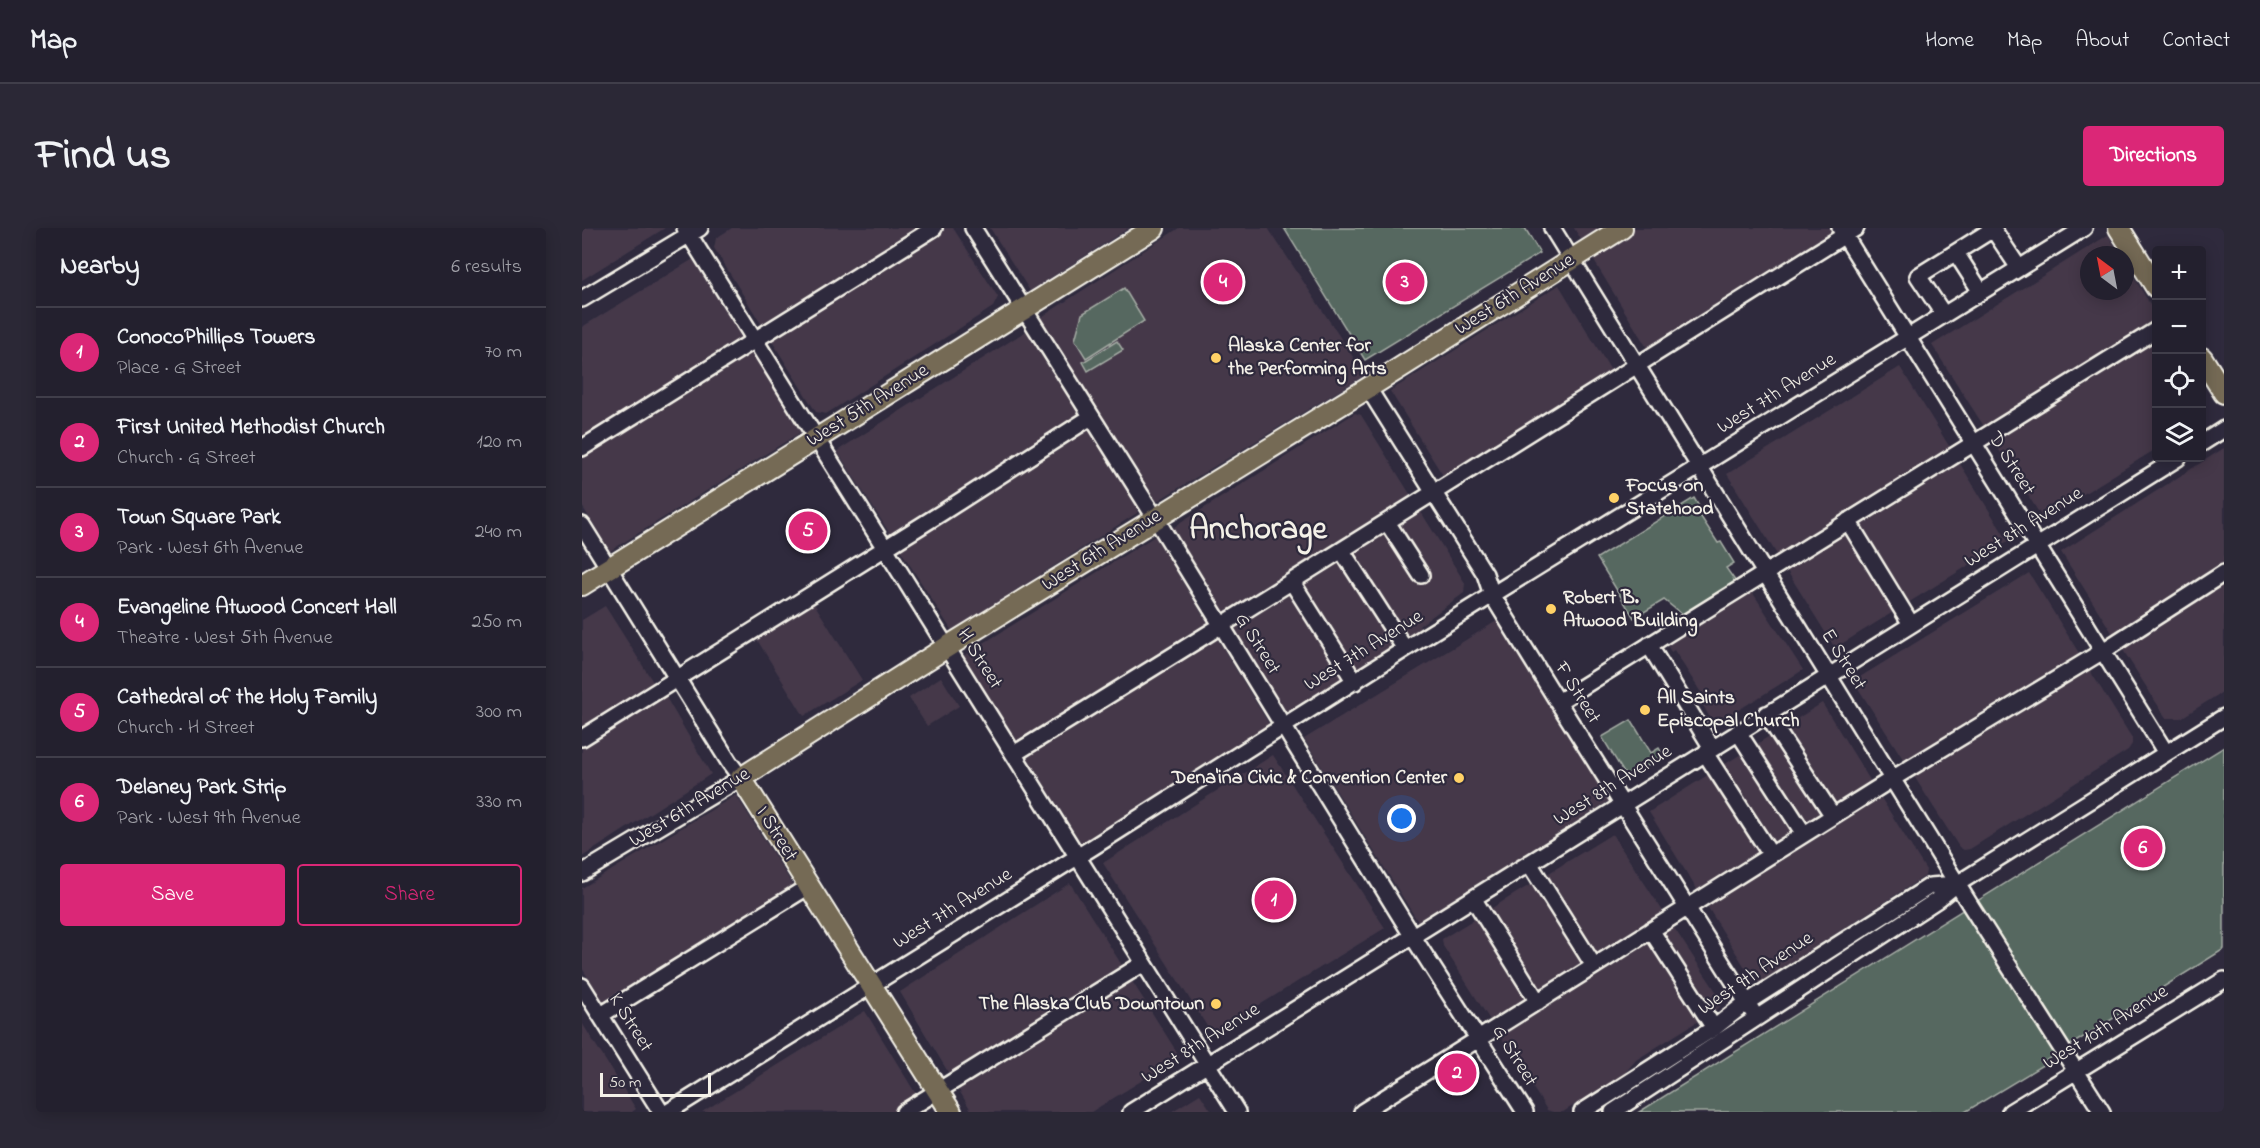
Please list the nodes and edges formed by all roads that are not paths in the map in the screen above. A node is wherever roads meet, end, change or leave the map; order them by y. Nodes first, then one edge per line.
1 (934, 228) edge
2 (973, 228) edge
3 (1154, 228) edge
4 (1551, 228) edge
5 (1622, 228) edge
6 (2084, 228) edge
7 (2119, 228) edge
8 (692, 230) edge
9 (1847, 230) edge
10 (1956, 253) junction
11 (1571, 259) junction
12 (2019, 268) junction
13 (2152, 279) edge
14 (1981, 292) junction
15 (582, 299) edge
16 (1023, 310) junction
17 (1944, 315) junction
18 (2152, 333) edge
19 (1908, 337) junction
20 (754, 339) junction
21 (2206, 364) edge
22 (1636, 366) junction
23 (1368, 388) junction
24 (2224, 393) edge
25 (1091, 417) junction
26 (2224, 429) edge
27 (816, 439) junction
28 (2206, 440) edge
29 (1974, 443) junction
30 (582, 447) edge
31 (2171, 462) edge
32 (1698, 467) junction
33 (1434, 493) junction
34 (1156, 519) junction
35 (1848, 521) junction
36 (1387, 522) junction
37 (582, 525) edge
38 (2037, 544) junction
39 (884, 548) junction
40 (1342, 551) junction
41 (609, 568) junction
42 (1764, 573) junction
43 (2224, 573) edge
44 (1421, 575) dead end
45 (1292, 582) junction
46 (582, 585) edge
47 (1492, 595) junction
48 (1911, 624) junction
49 (1222, 626) junction
50 (1648, 645) junction
51 (947, 647) junction
52 (1405, 649) junction
53 (2103, 651) junction
54 (1828, 676) junction
55 (678, 678) junction
56 (1355, 682) junction
57 (1558, 702) junction
58 (1766, 714) junction
59 (2224, 717) edge
60 (1284, 726) junction
61 (1738, 732) junction
62 (582, 738) edge
63 (1709, 751) junction
64 (2166, 753) junction
65 (1014, 754) junction
66 (741, 778) junction
67 (1892, 779) junction
68 (1622, 804) junction
69 (1833, 816) junction
70 (1804, 834) junction
71 (1771, 855) junction
72 (1078, 856) junction
73 (1529, 863) junction
74 (582, 873) edge
75 (1957, 884) junction
76 (809, 886) junction
77 (1473, 898) junction
78 (1686, 908) junction
79 (1651, 930) junction
80 (1413, 937) junction
81 (1144, 963) junction
82 (1594, 966) junction
83 (2224, 980) edge
84 (871, 985) junction
85 (582, 986) edge
86 (1538, 1002) junction
87 (1746, 1003) junction
88 (601, 1015) junction
89 (1756, 1017) junction
90 (1714, 1028) junction
91 (1479, 1040) junction
92 (1207, 1065) junction
93 (2076, 1072) junction
94 (938, 1091) junction
95 (661, 1112) edge
96 (668, 1112) edge
97 (904, 1112) edge
98 (951, 1112) edge
99 (1131, 1112) edge
100 (1237, 1112) edge
101 (1362, 1112) edge
102 (1525, 1112) edge
103 (1582, 1112) edge
104 (1613, 1112) edge
105 (2010, 1112) edge
106 (2102, 1112) edge

1 - 20 street
2 - 16 street, G Street
3 - 16 main road, West 5th Avenue
4 - 11 street, E Street
5 - 11 main road, West 6th Avenue
6 - 12 street, West 7th Avenue
7 - 13 main road
8 - 15 street
8 - 20 street, H Street
9 - 19 street, D Street
9 - 22 street
10 - 12 street
10 - 14 street
10 - 17 street
11 - 22 street, E Street
11 - 23 main road, West 6th Avenue
12 - 14 street, West 7th Avenue
14 - 17 street, West 7th Avenue
16 - 25 street, G Street
16 - 27 main road, West 5th Avenue
17 - 19 street, West 7th Avenue
18 - 29 street
19 - 29 street, D Street
19 - 32 street, West 7th Avenue
20 - 27 street, H Street
20 - 30 street
21 - 24 main road
22 - 32 street, E Street
22 - 33 street
23 - 33 street, F Street
23 - 34 main road, West 6th Avenue
25 - 34 street, G Street
25 - 39 street
26 - 28 street
27 - 39 street, H Street
27 - 41 main road, West 5th Avenue
29 - 35 street
29 - 38 street, D Street
31 - 38 street, West 8th Avenue
32 - 42 street, E Street
32 - 47 street, West 7th Avenue
33 - 36 street
33 - 47 street, F Street
34 - 49 street, G Street
34 - 51 main road, West 6th Avenue
35 - 42 street
35 - 48 street
36 - 40 street
36 - 44 street
37 - 41 street, I Street
38 - 48 street, West 8th Avenue
38 - 53 street, D Street
39 - 51 street, H Street
39 - 55 street
40 - 45 street
40 - 52 street
41 - 46 main road, West 5th Avenue
41 - 55 street, I Street
42 - 50 street
42 - 54 street, E Street
43 - 53 street
45 - 49 street
45 - 56 street
47 - 52 street, West 7th Avenue
47 - 57 street, F Street
48 - 54 street, West 8th Avenue
49 - 60 street, G Street
49 - 65 street
50 - 57 street
50 - 63 street
51 - 65 street, H Street
51 - 66 main road, West 6th Avenue
52 - 56 street, West 7th Avenue
53 - 64 street, D Street
53 - 67 street
54 - 58 street, West 8th Avenue
54 - 67 street, E Street
55 - 62 street
55 - 66 street, I Street
56 - 60 street, West 7th Avenue
57 - 68 street, F Street
58 - 61 street, West 8th Avenue
58 - 69 street
59 - 64 street, West 9th Avenue
60 - 72 street, West 7th Avenue
60 - 80 street, G Street
61 - 63 street, West 8th Avenue
61 - 70 street
63 - 68 street, West 8th Avenue
63 - 71 street
64 - 75 street, West 9th Avenue
65 - 72 street, H Street
66 - 74 street, West 6th Avenue
66 - 76 main road, I Street
67 - 69 street
67 - 75 street, E Street
68 - 73 street, West 8th Avenue
68 - 78 street, F Street
69 - 70 street
70 - 71 street
71 - 78 street
72 - 81 street, H Street
72 - 84 street, West 7th Avenue
73 - 77 street, West 8th Avenue
73 - 82 street
75 - 87 street, West 9th Avenue
75 - 89 street, West 9th Avenue
75 - 93 street, E Street
76 - 84 main road, I Street
76 - 88 street
77 - 80 street, West 8th Avenue
77 - 86 street
78 - 79 street
78 - 87 street, F Street
79 - 82 street
79 - 90 street
80 - 91 street, G Street
80 - 92 street, West 8th Avenue
81 - 92 street, H Street
81 - 94 street
82 - 86 street
83 - 93 street, West 10th Avenue
84 - 94 main road, I Street
84 - 96 street, West 7th Avenue
85 - 88 street, K Street
86 - 91 street
87 - 89 street, F Street
87 - 90 street, West 9th Avenue
88 - 95 street, K Street
89 - 104 street, West 9th Avenue
90 - 103 street, West 9th Avenue
91 - 101 street
91 - 102 street, G Street
92 - 99 street, West 8th Avenue
92 - 100 street, H Street
93 - 105 street, West 10th Avenue
93 - 106 street, E Street
94 - 97 street
94 - 98 main road, I Street

